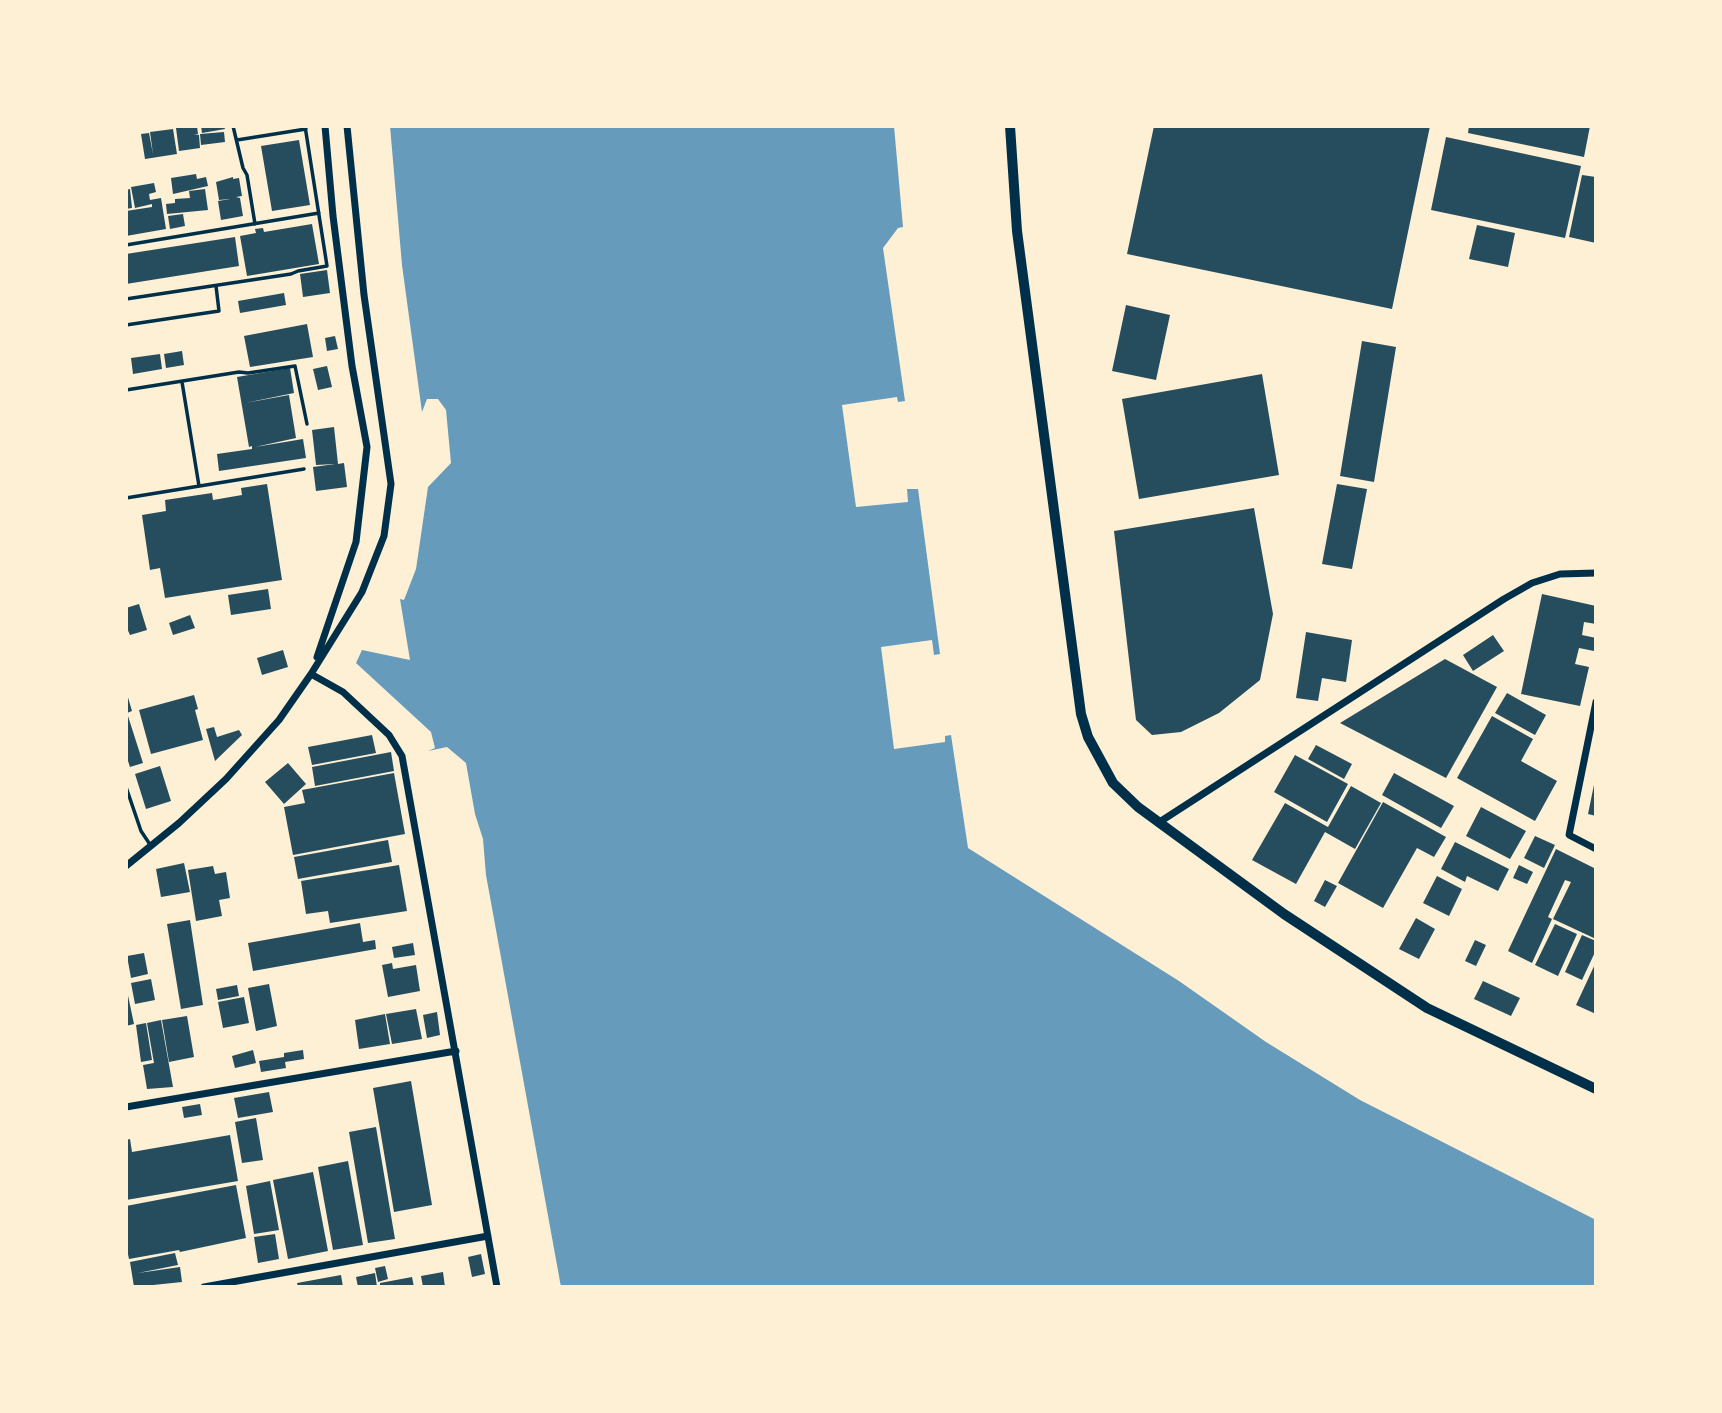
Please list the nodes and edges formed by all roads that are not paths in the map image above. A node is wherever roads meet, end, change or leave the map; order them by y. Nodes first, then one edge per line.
1 (233, 126) edge
2 (325, 126) edge
3 (347, 126) edge
4 (1010, 126) edge
5 (305, 128) edge
6 (237, 140) junction
7 (319, 213) junction
8 (255, 224) junction
9 (126, 245) edge
10 (216, 286) junction
11 (126, 299) edge
12 (126, 325) edge
13 (182, 382) junction
14 (126, 390) edge
15 (307, 424) dead end
16 (304, 469) dead end
17 (200, 486) junction
18 (126, 498) edge
19 (1596, 573) edge
20 (311, 674) junction
21 (1596, 702) edge
22 (126, 787) edge
23 (1158, 823) junction
24 (151, 846) junction
25 (1596, 849) edge
26 (126, 866) edge
27 (456, 1051) junction
28 (1596, 1089) edge
29 (126, 1107) edge
30 (488, 1236) junction
31 (204, 1287) edge
32 (497, 1287) edge

1 - 6 lane
2 - 20 street
3 - 20 street
4 - 23 street
5 - 6 lane
5 - 7 lane
6 - 8 lane
7 - 8 lane
7 - 10 lane
8 - 9 lane
10 - 11 lane
10 - 12 lane
13 - 14 lane
13 - 15 lane
13 - 17 lane
16 - 17 lane
17 - 18 lane
19 - 23 street
20 - 24 street
20 - 27 street
21 - 25 street
22 - 24 lane
23 - 28 street
24 - 26 street
27 - 29 street
27 - 30 street
30 - 31 street
30 - 32 street

